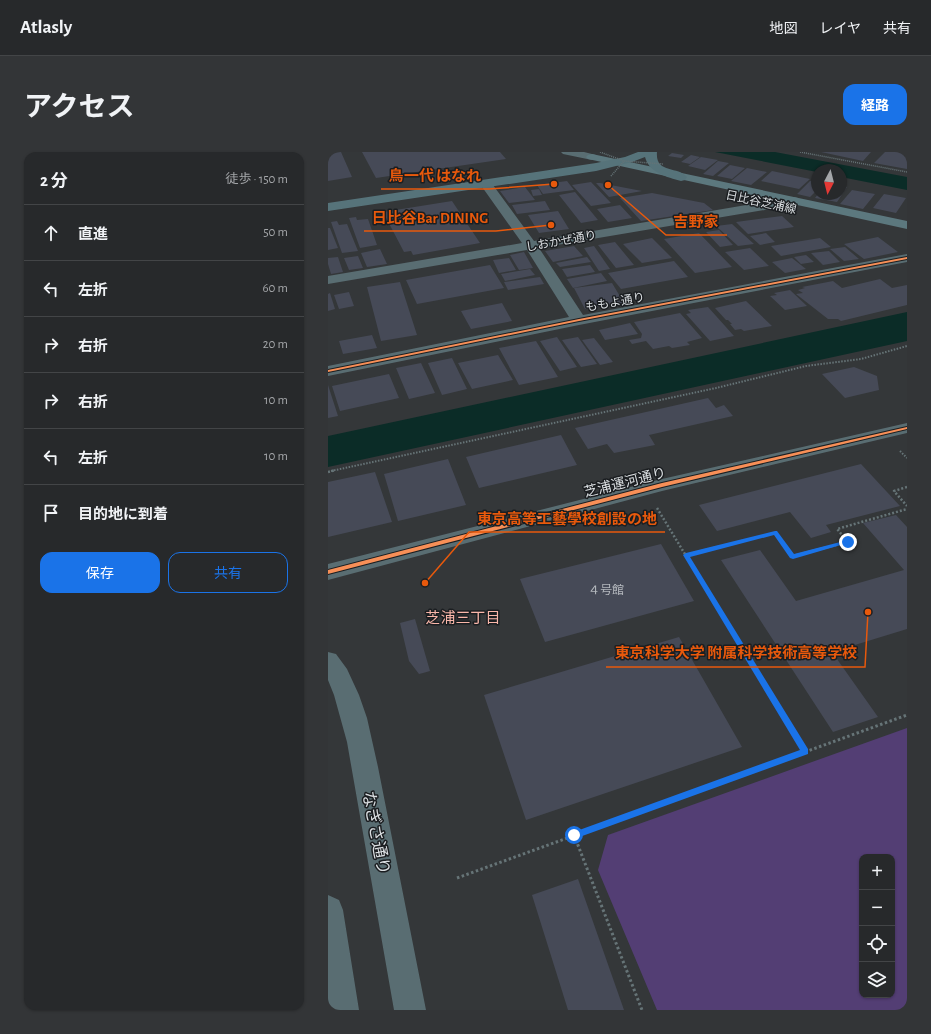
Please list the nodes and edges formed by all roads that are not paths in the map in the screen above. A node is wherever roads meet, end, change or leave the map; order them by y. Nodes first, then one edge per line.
1 (567, 152) edge
2 (648, 152) edge
3 (651, 152) edge
4 (596, 155) edge
5 (622, 157) edge
6 (574, 170) junction
7 (636, 175) junction
8 (681, 177) junction
9 (486, 184) junction
10 (328, 196) edge
11 (794, 201) junction
12 (772, 205) junction
13 (328, 207) edge
14 (907, 225) edge
15 (907, 234) edge
16 (531, 246) junction
17 (907, 258) edge
18 (328, 280) edge
19 (579, 320) junction
20 (328, 371) edge
21 (907, 428) edge
22 (328, 572) edge
23 (328, 661) edge
24 (328, 910) edge
25 (343, 1010) edge
26 (410, 1010) edge

1 - 4 street
2 - 5 main road
3 - 8 main road
4 - 5 main road, 日比谷芝浦線
4 - 10 main road
5 - 6 main road
5 - 7 main road, 日比谷芝浦線
5 - 8 main road, 日比谷芝浦線
6 - 7 main road
6 - 9 main road
7 - 12 main road, 日比谷芝浦線
8 - 11 main road, 日比谷芝浦線
9 - 13 main road
9 - 16 street
11 - 12 street, しおかぜ通り
11 - 14 main road, 日比谷芝浦線
12 - 15 main road, 日比谷芝浦線
12 - 16 street, しおかぜ通り
16 - 18 street, しおかぜ通り
16 - 19 street
17 - 19 street, ももよ通り
19 - 20 street, ももよ通り
21 - 22 street, 芝浦運河通り
23 - 26 street, なぎさ通り
24 - 25 street

